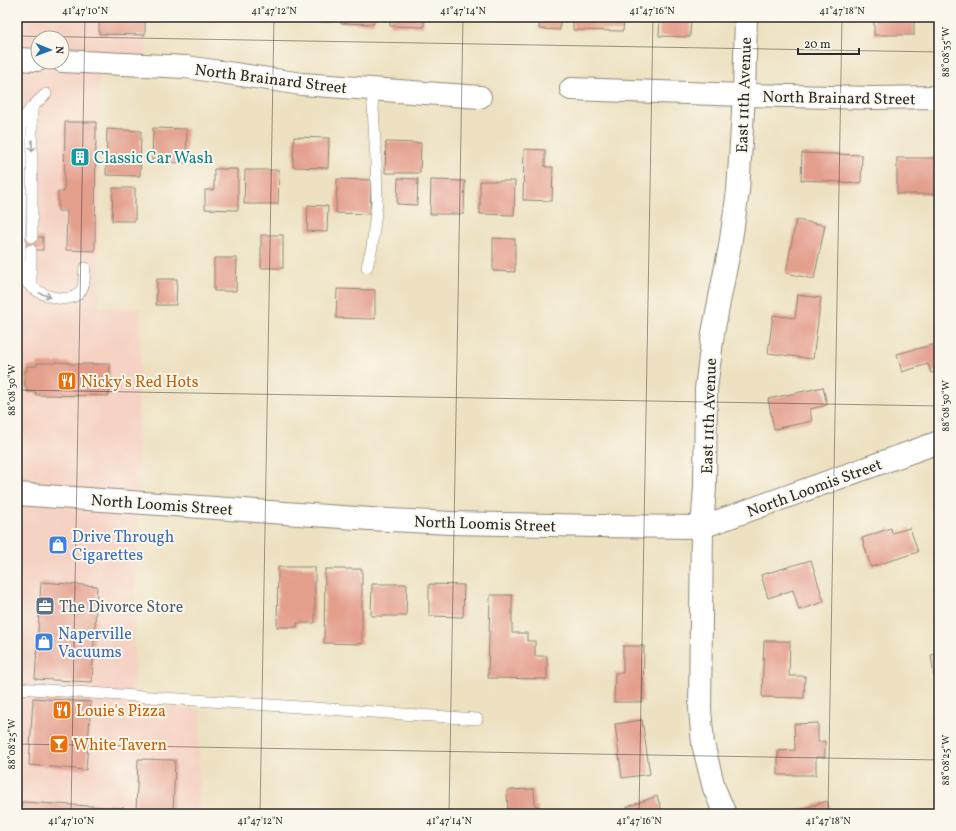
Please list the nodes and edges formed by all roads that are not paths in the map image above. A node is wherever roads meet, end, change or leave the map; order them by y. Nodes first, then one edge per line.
1 (746, 17) edge
2 (17, 59) edge
3 (30, 60) edge
4 (70, 61) edge
5 (571, 89) dead end
6 (372, 90) junction
7 (46, 94) dead end
8 (744, 95) junction
9 (480, 97) dead end
10 (939, 97) edge
11 (32, 107) junction
12 (32, 237) dead end
13 (32, 250) dead end
14 (367, 267) dead end
15 (85, 268) dead end
16 (31, 287) junction
17 (939, 442) edge
18 (17, 494) edge
19 (702, 527) junction
20 (17, 688) edge
21 (477, 719) dead end
22 (725, 814) edge

1 - 8 street, East 11th Avenue
2 - 3 street
4 - 6 street, North Brainard Street
5 - 8 street, North Brainard Street
6 - 9 street, North Brainard Street
6 - 14 lane
7 - 11 lane
8 - 10 street, North Brainard Street
8 - 19 street, East 11th Avenue
11 -> 12 lane
11 - 16 lane
13 - 16 lane
16 -> 15 lane
17 - 19 street, North Loomis Street
18 - 19 street, North Loomis Street
19 - 22 street, East 11th Avenue
20 - 21 lane

